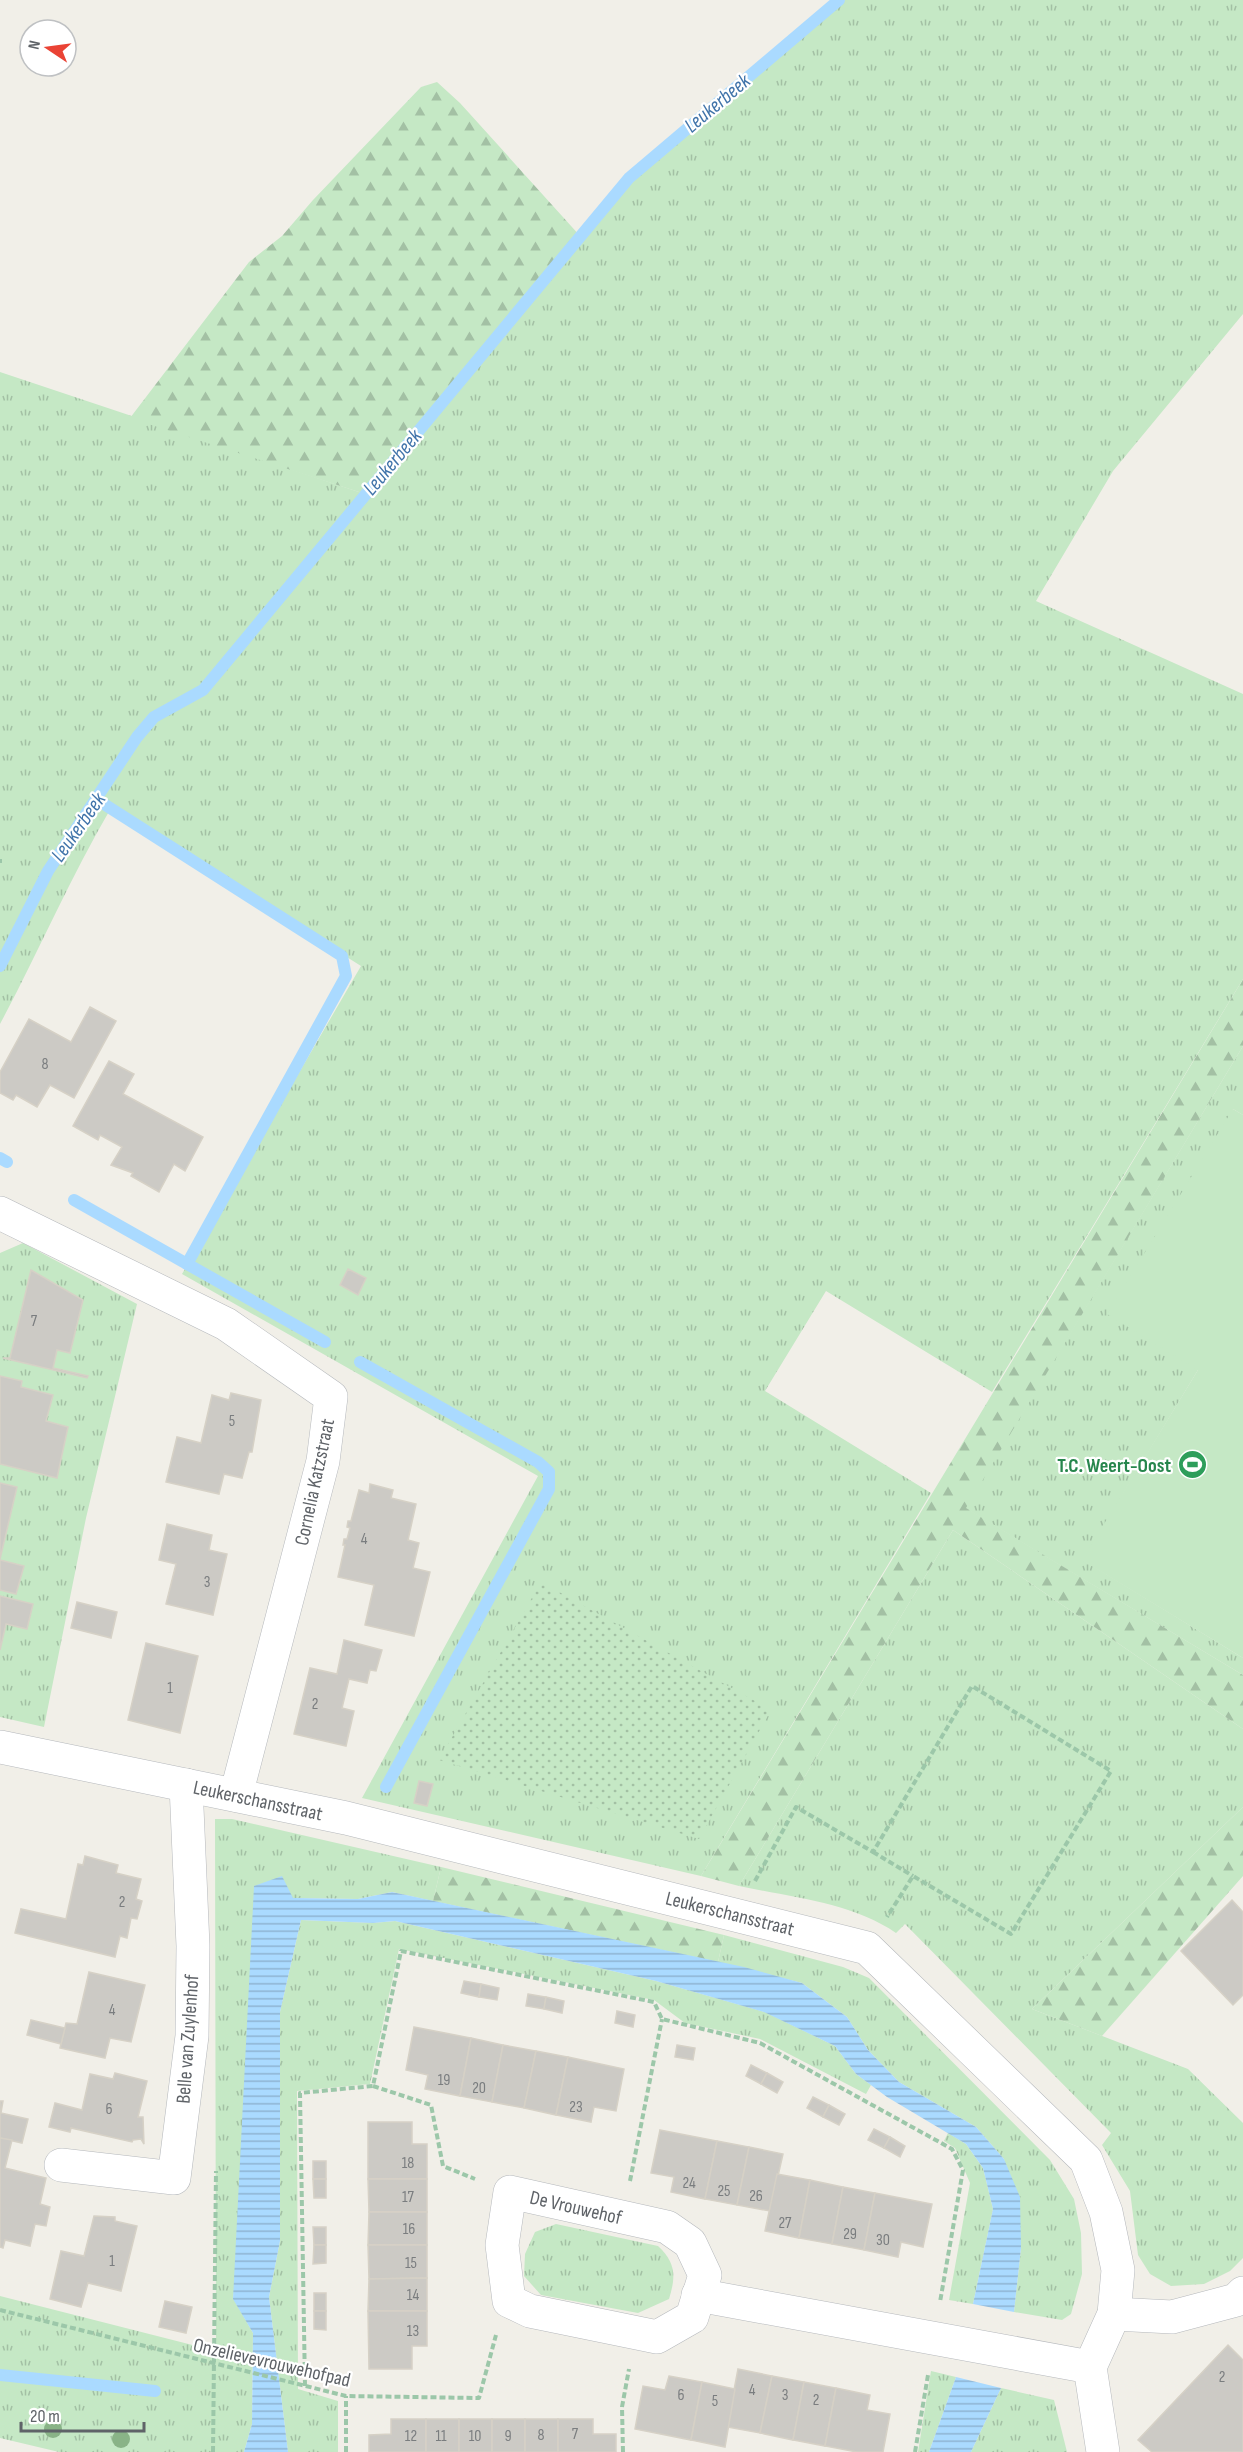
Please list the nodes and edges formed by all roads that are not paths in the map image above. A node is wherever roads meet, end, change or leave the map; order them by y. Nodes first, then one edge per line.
1 (0, 1213) edge
2 (0, 1747) edge
3 (186, 1785) junction
4 (236, 1795) junction
5 (61, 2165) dead end
6 (1243, 2293) edge
7 (698, 2295) junction
8 (1114, 2314) junction
9 (1090, 2367) junction
10 (1104, 2452) edge

1 - 4 street, Cornelia Katzstraat
2 - 3 street, Leukerschansstraat
3 - 4 street, Leukerschansstraat
3 - 5 street, Belle van Zuylenhof
4 - 8 street, Leukerschansstraat
6 - 8 street
7 - 7 street, De Vrouwehof
7 - 9 street
8 - 9 street
9 - 10 street

